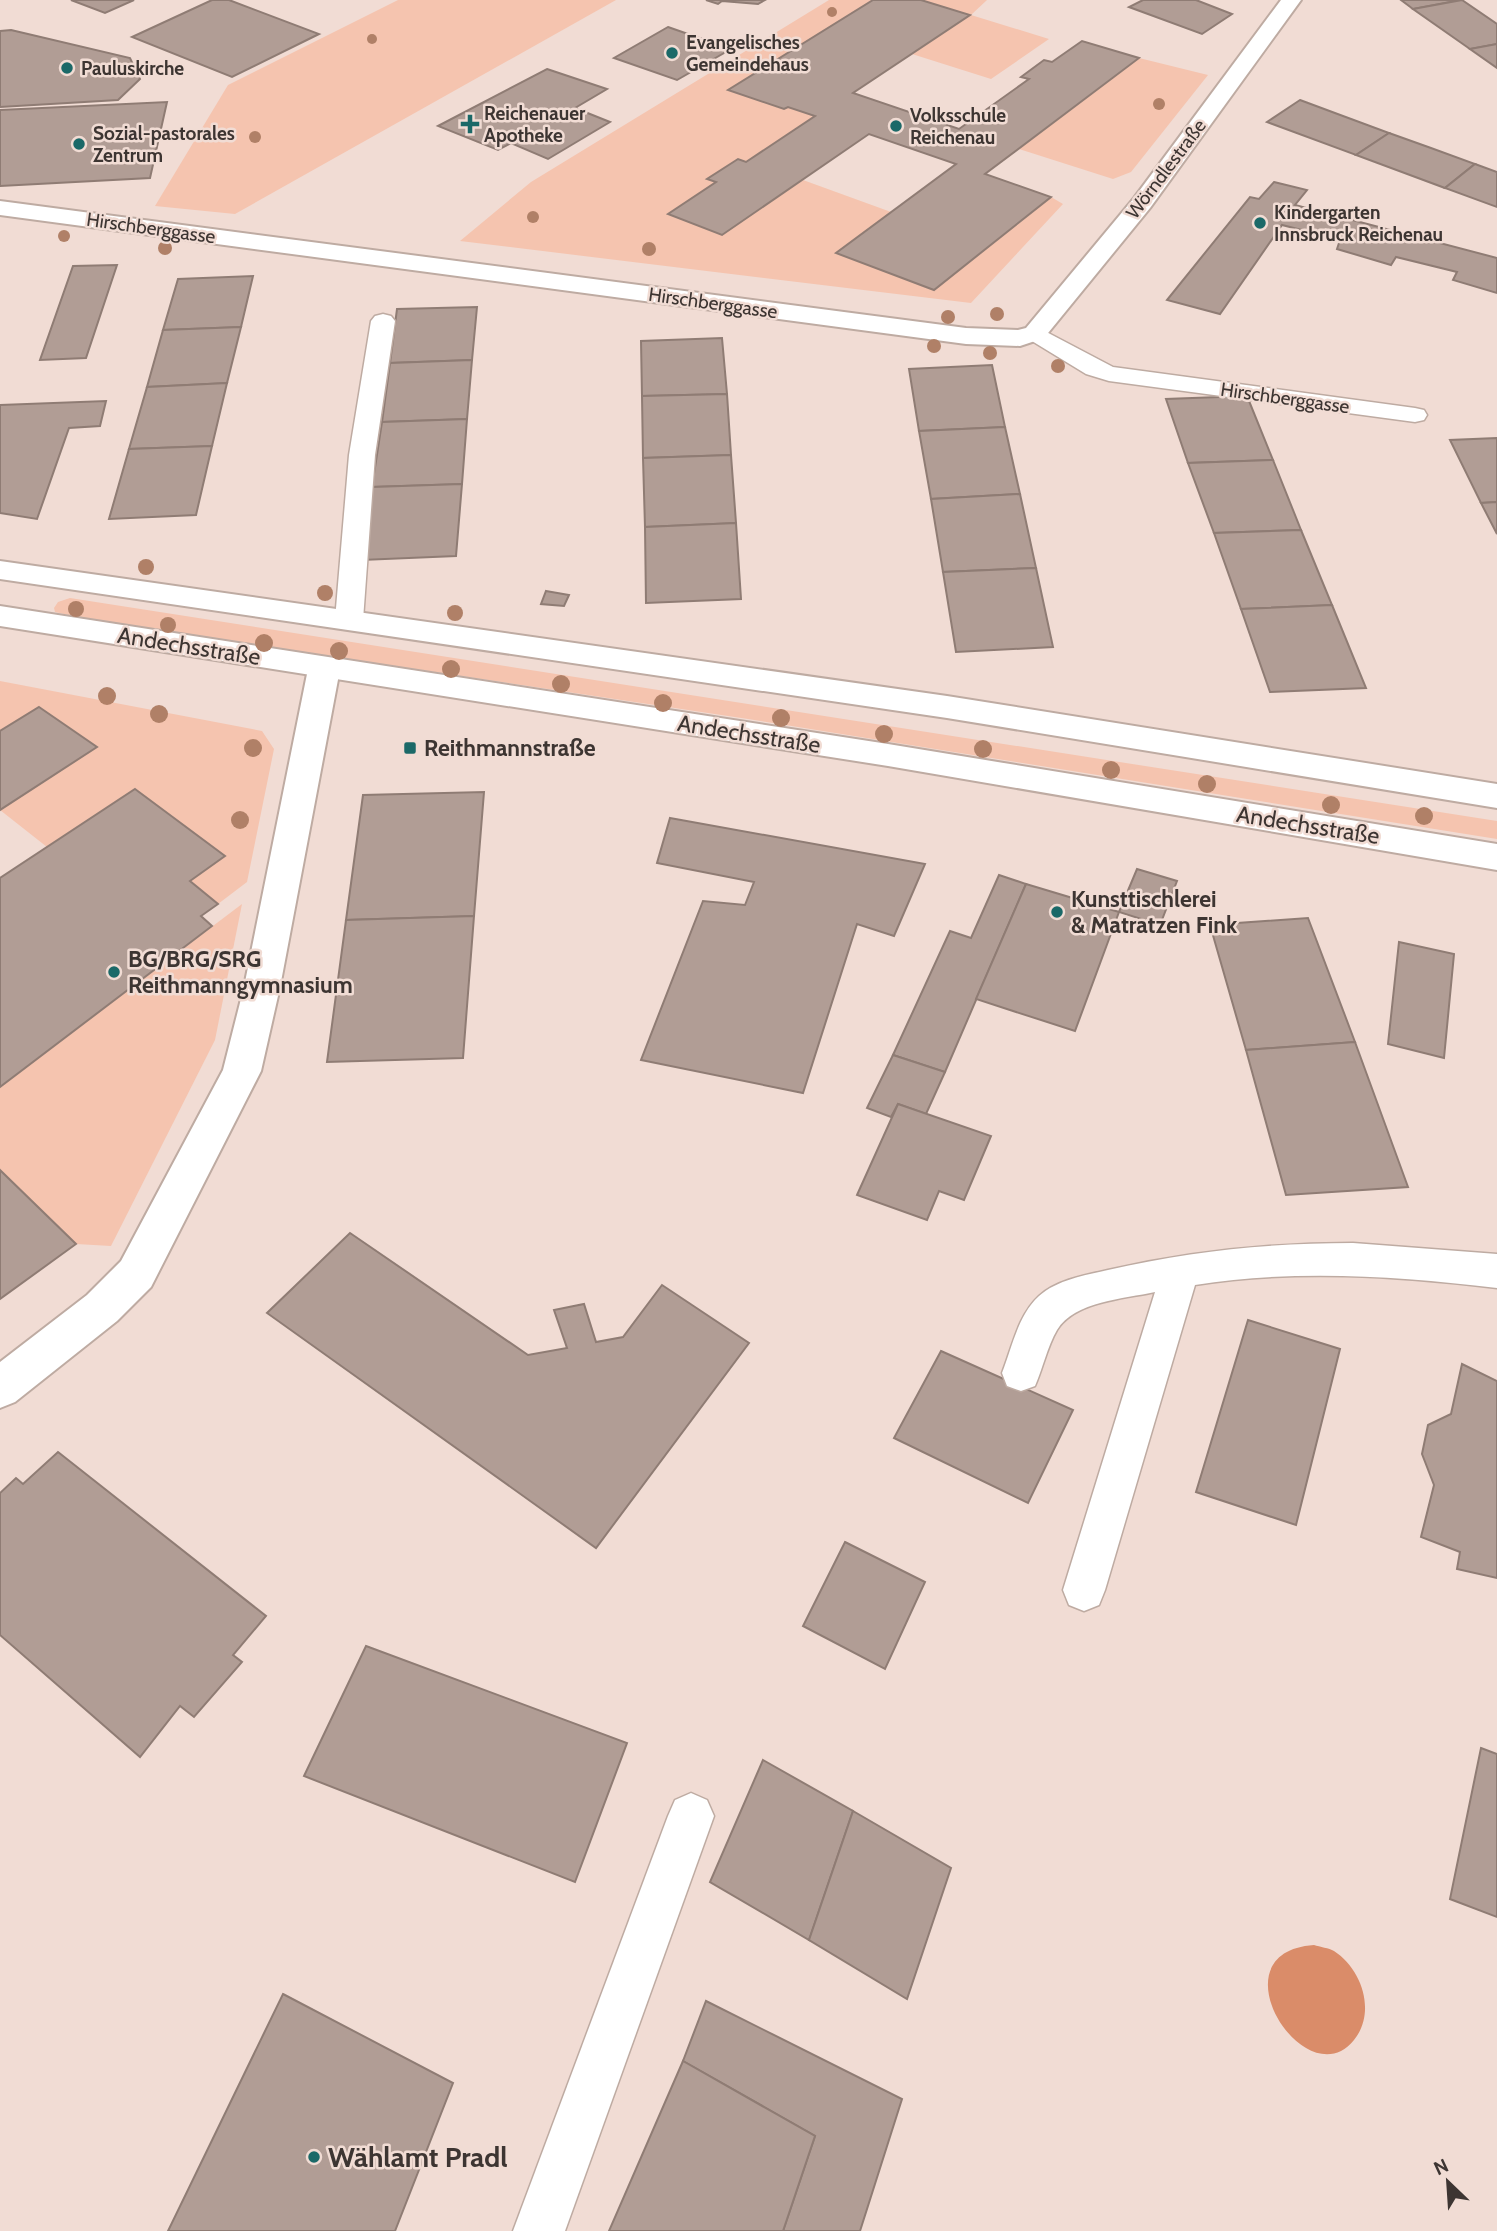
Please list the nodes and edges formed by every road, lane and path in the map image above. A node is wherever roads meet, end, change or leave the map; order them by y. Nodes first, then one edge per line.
1 (1292, 0) edge
2 (0, 208) edge
3 (383, 321) dead end
4 (1035, 333) junction
5 (1415, 415) dead end
6 (3, 574) edge
7 (0, 616) edge
8 (349, 620) junction
9 (324, 668) junction
10 (1497, 796) edge
11 (1497, 857) edge
12 (1181, 1270) junction
13 (1497, 1271) edge
14 (1021, 1373) dead end
15 (0, 1388) edge
16 (1084, 1590) dead end
17 (691, 1816) dead end
18 (539, 2231) edge

1 - 4 street, Wörndlestraße
2 - 4 street, Hirschberggasse
3 - 8 lane
4 - 5 lane, Hirschberggasse
6 - 8 street, Andechsstraße
7 - 9 street, Andechsstraße
8 - 10 street, Andechsstraße
9 - 11 street, Andechsstraße
9 - 15 street
12 - 13 lane
12 - 14 lane
12 - 16 lane
17 - 18 lane

